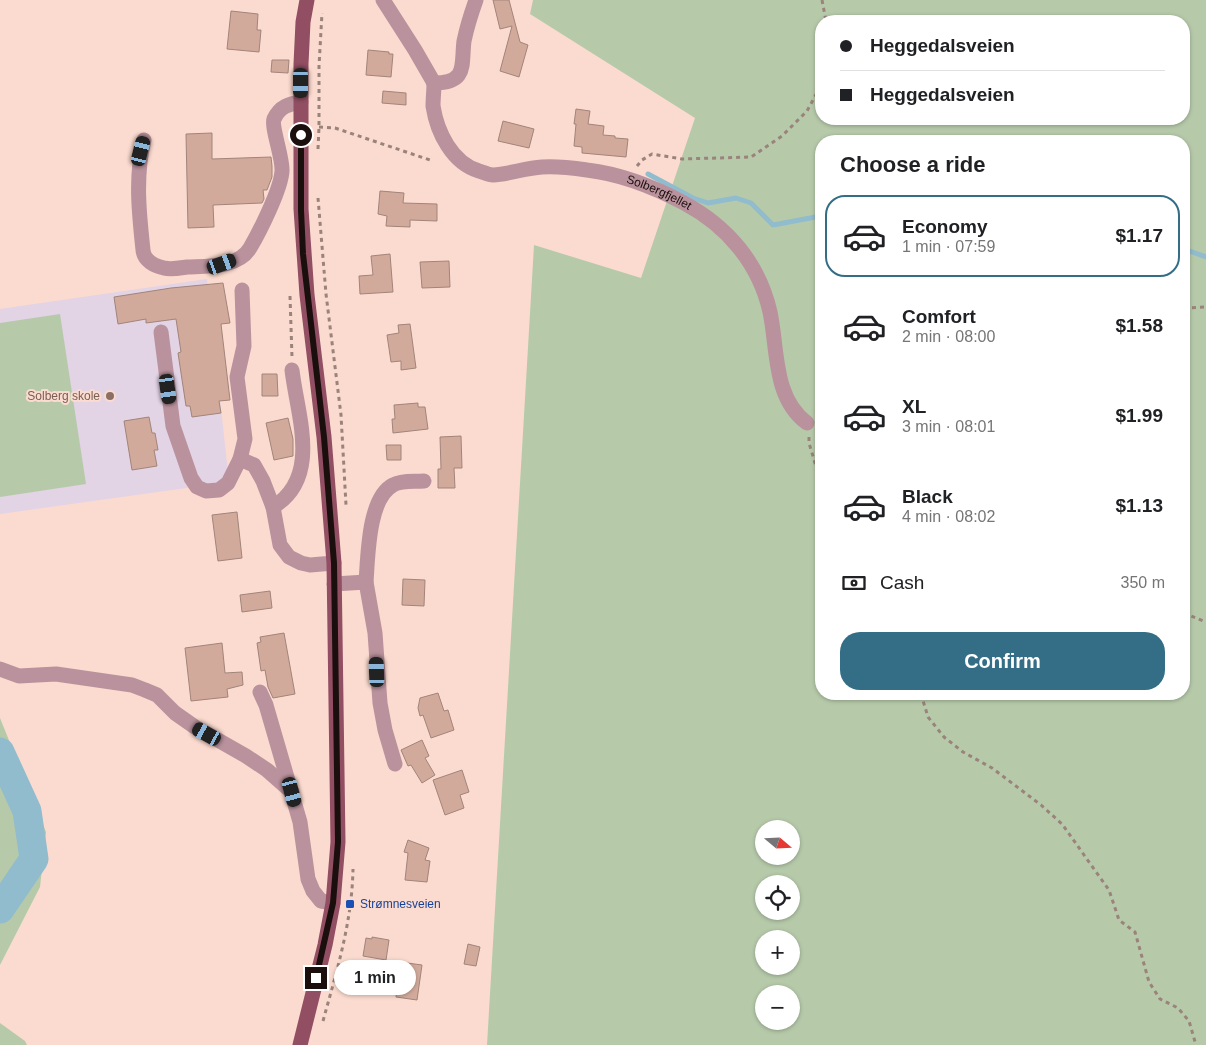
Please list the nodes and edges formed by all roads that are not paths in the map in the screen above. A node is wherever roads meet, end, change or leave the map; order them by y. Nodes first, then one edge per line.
1 (307, 0) edge
2 (383, 0) edge
3 (476, 0) edge
4 (434, 83) junction
5 (301, 102) junction
6 (144, 140) dead end
7 (242, 290) dead end
8 (161, 332) dead end
9 (292, 370) road end
10 (808, 423) road end
11 (240, 459) junction
12 (424, 481) dead end
13 (273, 507) junction
14 (334, 563) junction
15 (366, 582) junction
16 (334, 584) junction
17 (0, 670) edge
18 (260, 692) dead end
19 (395, 764) dead end
20 (292, 792) junction
21 (333, 903) junction
22 (300, 1045) edge

1 - 5 main road
2 - 4 street
3 - 4 street
4 - 10 street, Solbergfjellet
5 - 6 street
5 - 14 main road
7 - 11 street
8 - 11 street
9 - 13 street
11 - 13 street
12 - 15 street
13 - 14 street
14 - 16 main road
15 - 16 street
15 - 19 street
16 - 21 main road
17 - 20 street
18 - 20 street
20 - 21 street
21 - 22 main road

